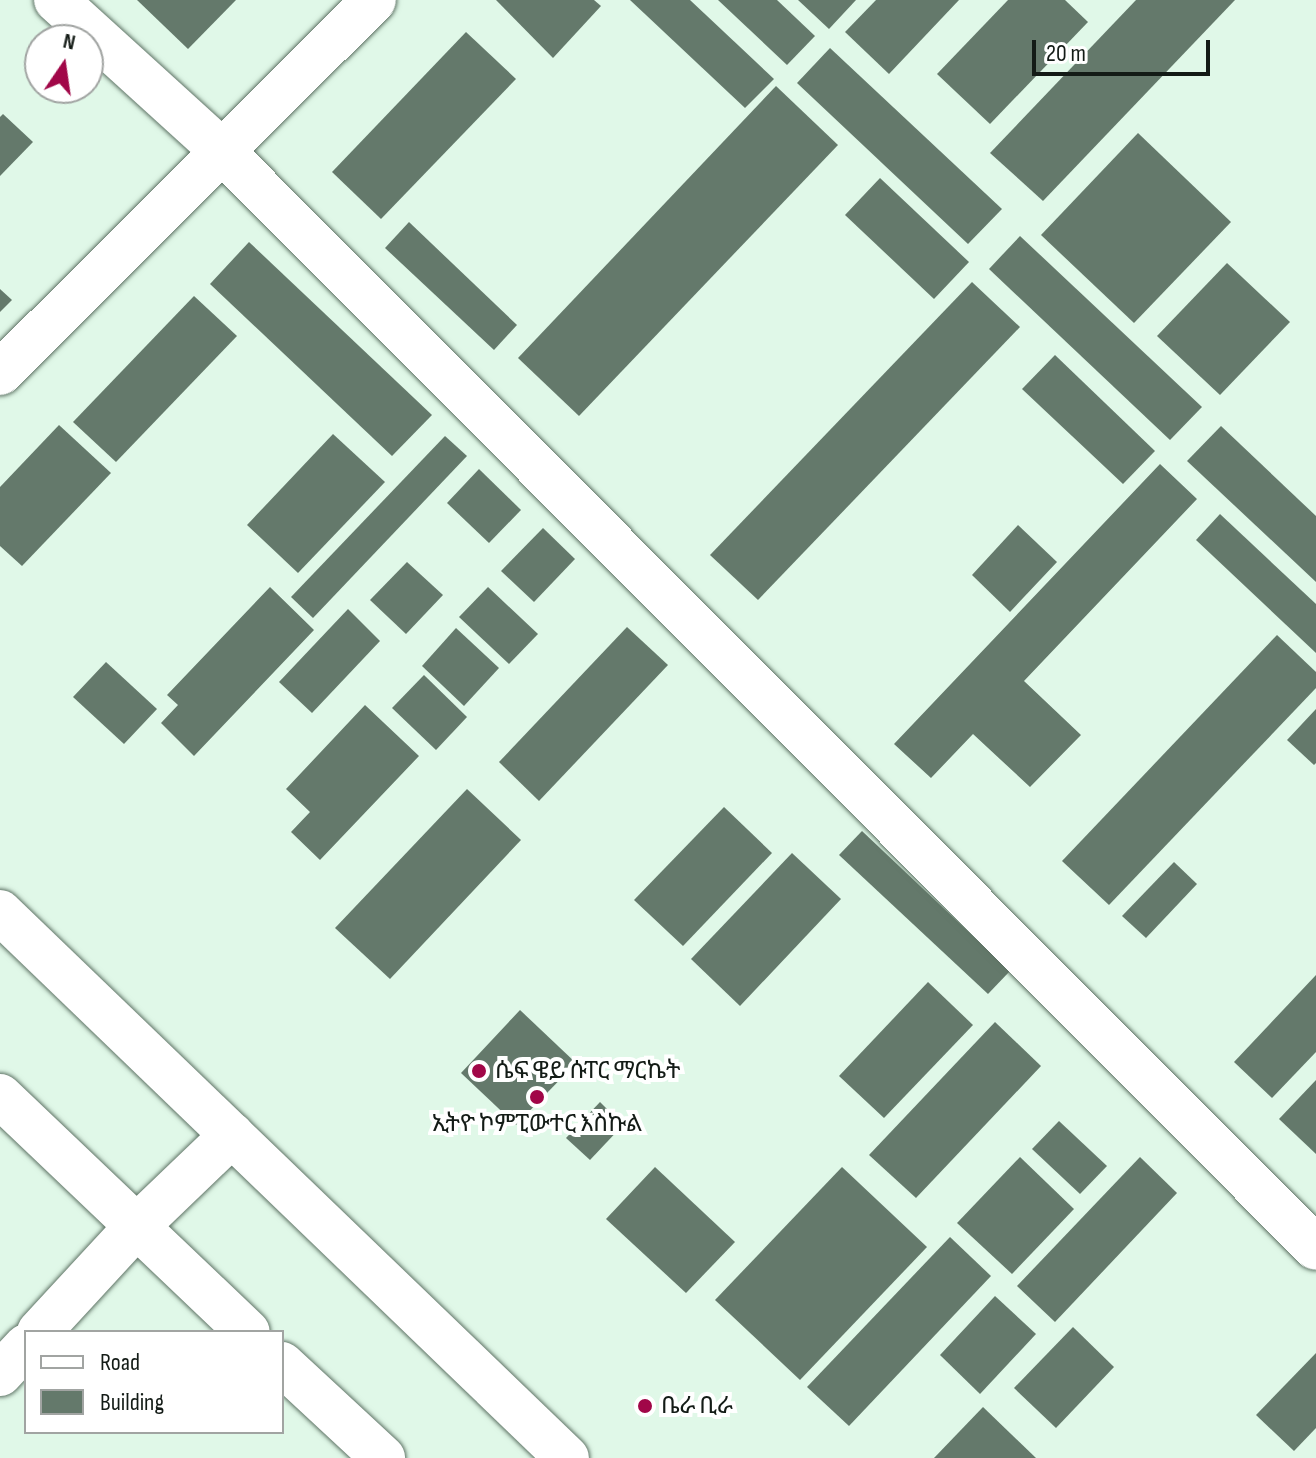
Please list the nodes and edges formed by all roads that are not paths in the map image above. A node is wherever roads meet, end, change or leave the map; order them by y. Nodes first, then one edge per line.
1 (56, 0) edge
2 (374, 0) edge
3 (224, 153) junction
4 (0, 373) edge
5 (0, 912) edge
6 (0, 1096) edge
7 (232, 1135) junction
8 (136, 1227) junction
9 (1316, 1248) edge
10 (41, 1330) edge
11 (246, 1330) edge
12 (24, 1348) edge
13 (284, 1366) edge
14 (0, 1374) edge
15 (383, 1458) edge
16 (567, 1458) edge

1 - 3 street
2 - 3 street
3 - 4 street
3 - 9 street
5 - 7 street
6 - 8 street
7 - 8 street
7 - 16 street
8 - 10 street
8 - 11 street
12 - 14 street
13 - 15 street

